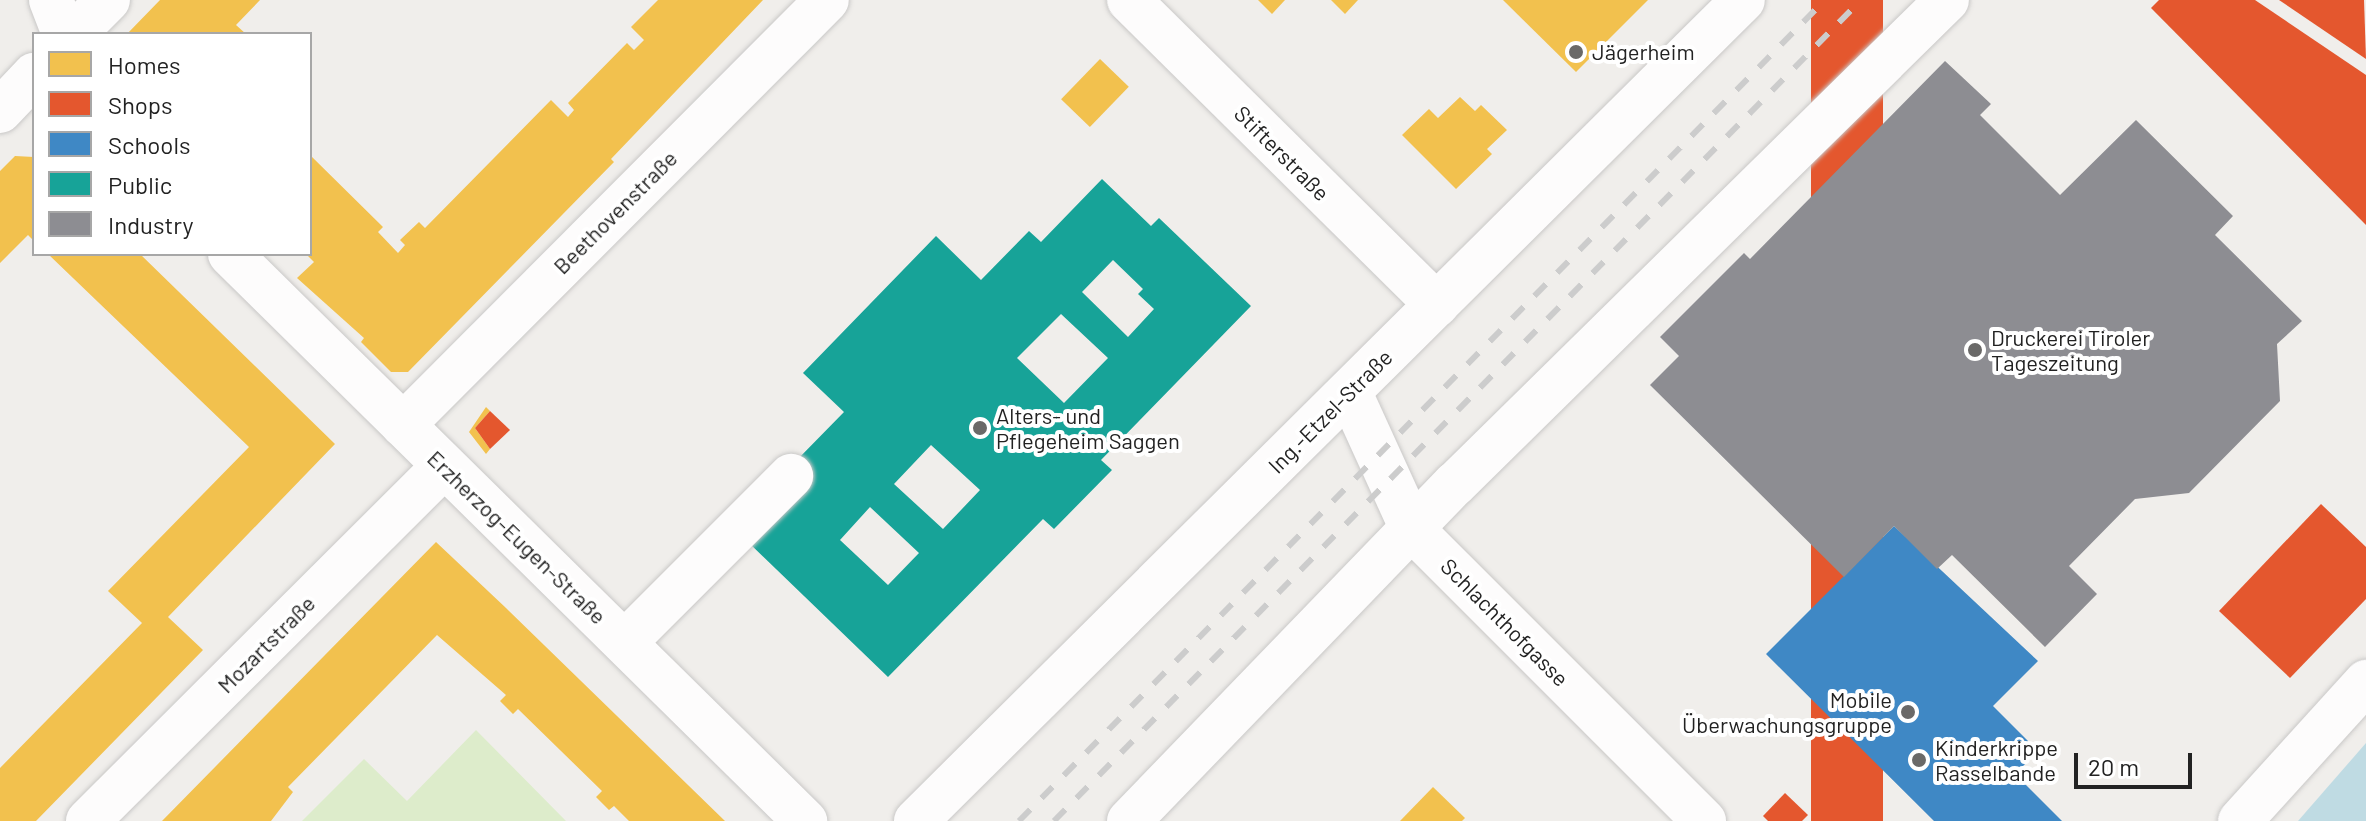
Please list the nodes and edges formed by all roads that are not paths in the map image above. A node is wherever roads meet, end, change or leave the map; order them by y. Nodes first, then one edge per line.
1 (51, 0) edge
2 (108, 0) edge
3 (827, 0) edge
4 (1129, 0) edge
5 (1743, 0) edge
6 (1947, 0) edge
7 (63, 32) edge
8 (76, 32) edge
9 (32, 77) edge
10 (0, 111) edge
11 (232, 256) edge
12 (1437, 305) junction
13 (1350, 393) junction
14 (403, 425) junction
15 (444, 466) junction
16 (791, 476) dead end
17 (1412, 529) junction
18 (625, 642) junction
19 (2366, 682) edge
20 (88, 821) edge
21 (805, 821) edge
22 (916, 821) edge
23 (1129, 821) edge
24 (1704, 821) edge
25 (2240, 821) edge

1 - 7 street
2 - 8 street
3 - 14 street, Beethovenstraße
4 - 12 street, Stifterstraße
5 - 12 street, Ing.-Etzel-Straße
6 - 17 street
9 - 10 street
11 - 14 street, Erzherzog-Eugen-Straße
12 - 13 street, Ing.-Etzel-Straße
13 - 17 street, Schlachthofgasse
13 - 22 street, Ing.-Etzel-Straße
14 - 15 street, Erzherzog-Eugen-Straße
15 - 18 street, Erzherzog-Eugen-Straße
15 - 20 street, Mozartstraße
16 - 18 street
17 - 23 street
17 - 24 street, Schlachthofgasse
18 - 21 street, Erzherzog-Eugen-Straße
19 - 25 street

